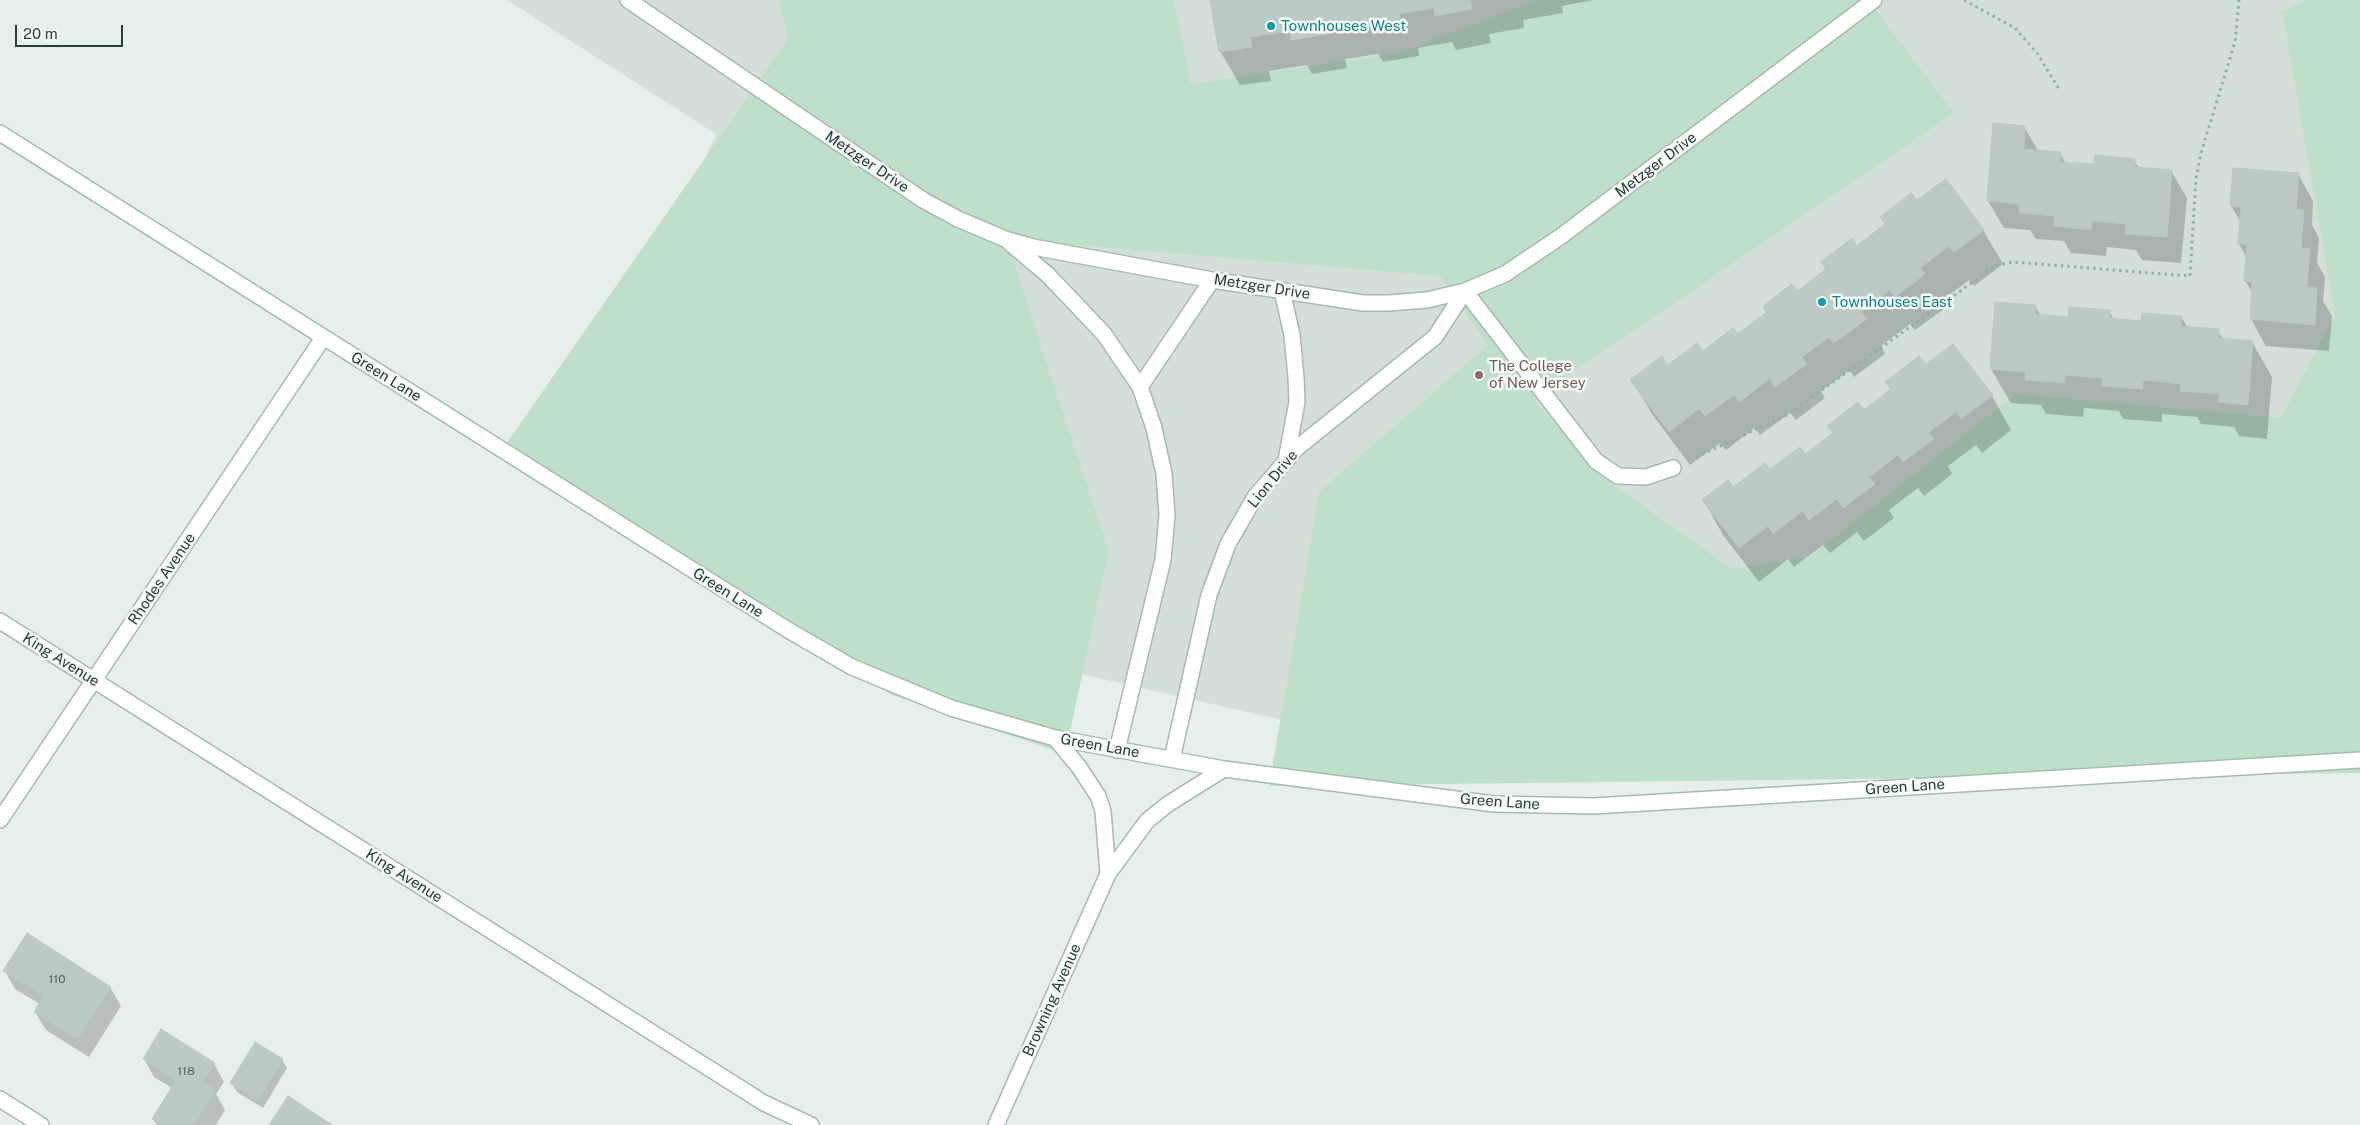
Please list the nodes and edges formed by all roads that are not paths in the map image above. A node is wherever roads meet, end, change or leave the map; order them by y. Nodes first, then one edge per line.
1 (628, 0) edge
2 (1874, 0) edge
3 (0, 133) edge
4 (1005, 239) junction
5 (1212, 280) junction
6 (1282, 290) junction
7 (1465, 291) junction
8 (323, 338) junction
9 (1140, 388) junction
10 (1286, 460) junction
11 (1673, 468) road end
12 (0, 621) edge
13 (94, 680) junction
14 (1055, 738) junction
15 (1117, 750) junction
16 (1172, 759) junction
17 (2360, 760) edge
18 (1224, 769) junction
19 (0, 820) edge
20 (1108, 874) junction
21 (0, 1099) edge
22 (41, 1125) edge
23 (811, 1125) edge
24 (996, 1125) edge

1 - 4 street, Metzger Drive
2 - 7 street, Metzger Drive
3 - 8 street, Green Lane
4 - 5 street, Metzger Drive
4 - 9 street
5 - 6 street, Metzger Drive
5 - 9 street
6 - 7 street, Metzger Drive
6 - 10 street
7 - 10 street, Lion Drive
7 - 11 street
8 - 13 street, Rhodes Avenue
8 - 14 street, Green Lane
9 - 15 street
10 - 16 street, Lion Drive
12 - 13 street, King Avenue
13 - 19 street, Rhodes Avenue
13 - 23 street, King Avenue
14 - 15 street, Green Lane
14 - 20 street
15 - 16 street, Green Lane
16 - 18 street, Green Lane
17 - 18 street, Green Lane
18 - 20 street, Browning Avenue
20 - 24 street, Browning Avenue
21 - 22 street

